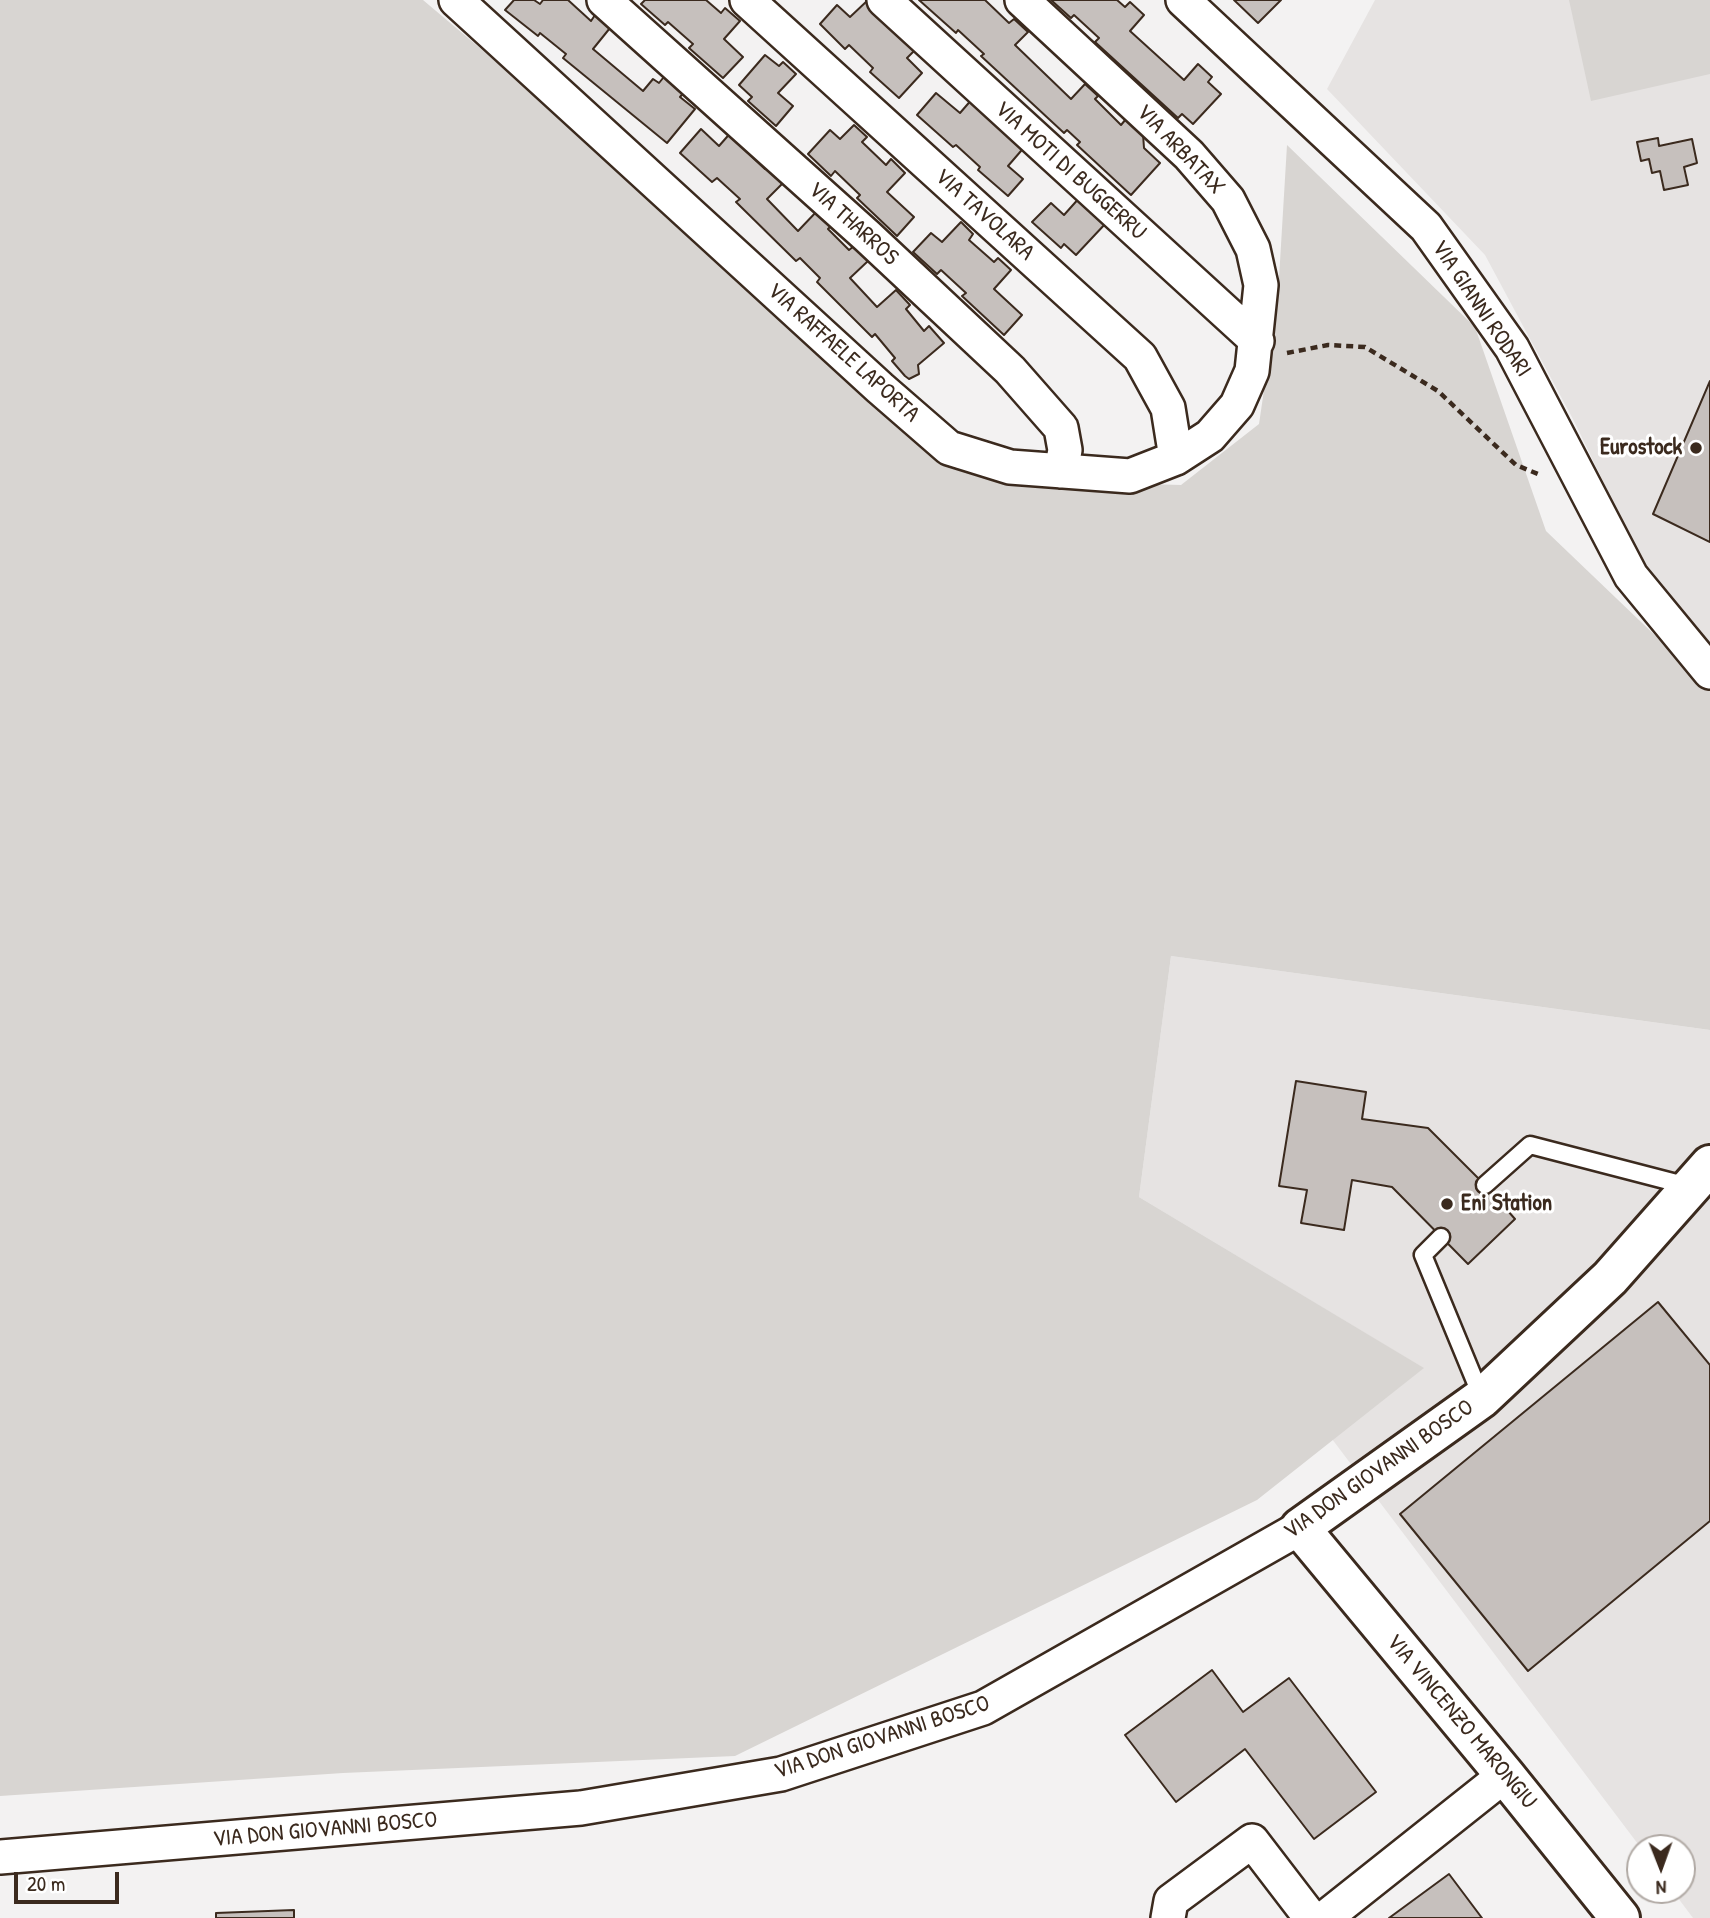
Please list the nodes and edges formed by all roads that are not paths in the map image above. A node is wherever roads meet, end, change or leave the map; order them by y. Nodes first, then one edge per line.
1 (456, 0) edge
2 (604, 0) edge
3 (747, 0) edge
4 (884, 0) edge
5 (1022, 0) edge
6 (1183, 0) edge
7 (1254, 356) junction
8 (1176, 458) junction
9 (1061, 471) junction
10 (1710, 672) edge
11 (1700, 1176) edge
12 (1485, 1185) dead end
13 (1441, 1237) dead end
14 (1482, 1398) junction
15 (1300, 1528) junction
16 (1505, 1775) junction
17 (0, 1857) edge
18 (1168, 1918) edge
19 (1311, 1918) edge
20 (1325, 1918) edge
21 (1620, 1918) edge

1 - 9 street, VIA RAFFAELE LAPORTA
2 - 9 street, VIA THARROS
3 - 8 street, VIA TAVOLARA
4 - 7 street, VIA MOTI DI BUGGERRU
5 - 7 street, VIA ARBATAX
6 - 10 street, VIA GIANNI RODARI
7 - 8 street, VIA RAFFAELE LAPORTA
8 - 9 street, VIA RAFFAELE LAPORTA
11 - 12 lane
11 - 14 main road, VIA DON GIOVANNI BOSCO
13 - 14 lane
14 - 15 main road, VIA DON GIOVANNI BOSCO
15 - 16 main road, VIA VINCENZO MARONGIU
15 - 17 street, VIA DON GIOVANNI BOSCO
16 - 20 street
16 - 21 main road, VIA VINCENZO MARONGIU
18 - 19 street

